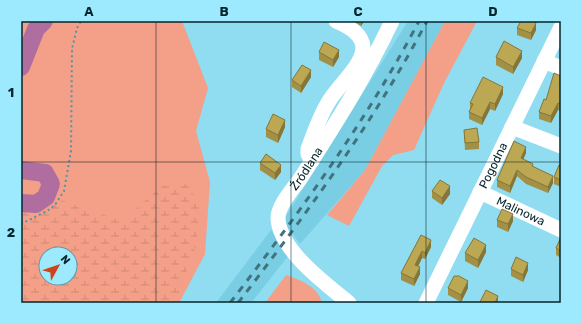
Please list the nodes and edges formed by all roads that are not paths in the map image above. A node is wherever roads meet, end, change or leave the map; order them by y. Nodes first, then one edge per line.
1 (336, 21) edge
2 (392, 21) edge
3 (561, 28) edge
4 (368, 55) junction
5 (544, 61) junction
6 (561, 68) edge
7 (512, 127) junction
8 (561, 146) edge
9 (480, 192) junction
10 (561, 230) edge
11 (349, 303) edge
12 (426, 303) edge

1 - 4 street
2 - 4 street, Źródlana
3 - 5 street, Pogodna
4 - 11 street, Źródlana
5 - 6 street
5 - 7 street, Pogodna
7 - 8 street
7 - 9 street, Pogodna
9 - 10 street, Malinowa
9 - 12 street, Pogodna

